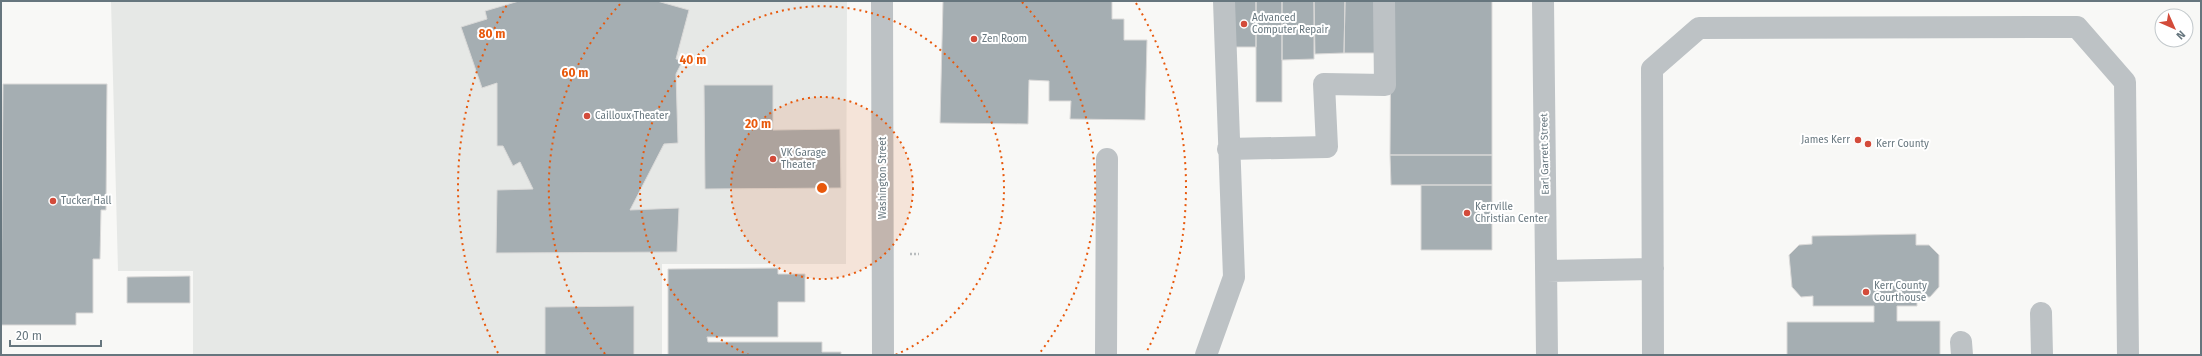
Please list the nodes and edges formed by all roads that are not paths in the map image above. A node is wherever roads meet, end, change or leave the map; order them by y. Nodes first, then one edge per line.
1 (882, 1) edge
2 (1224, 1) edge
3 (1384, 1) edge
4 (1543, 1) edge
5 (1228, 148) junction
6 (1107, 159) dead end
7 (1653, 269) junction
8 (1547, 271) junction
9 (2041, 313) dead end
10 (883, 355) edge
11 (1106, 355) edge
12 (1206, 355) edge
13 (1547, 355) edge
14 (1653, 355) edge
15 (2042, 355) edge
16 (2128, 355) edge

1 - 10 street, Washington Street
2 - 5 street
3 - 5 street
4 - 8 street, Earl Garrett Street
5 - 12 street
6 - 11 street
7 - 8 street
7 - 14 street
7 - 16 street
8 - 13 street, Earl Garrett Street
9 - 15 street

